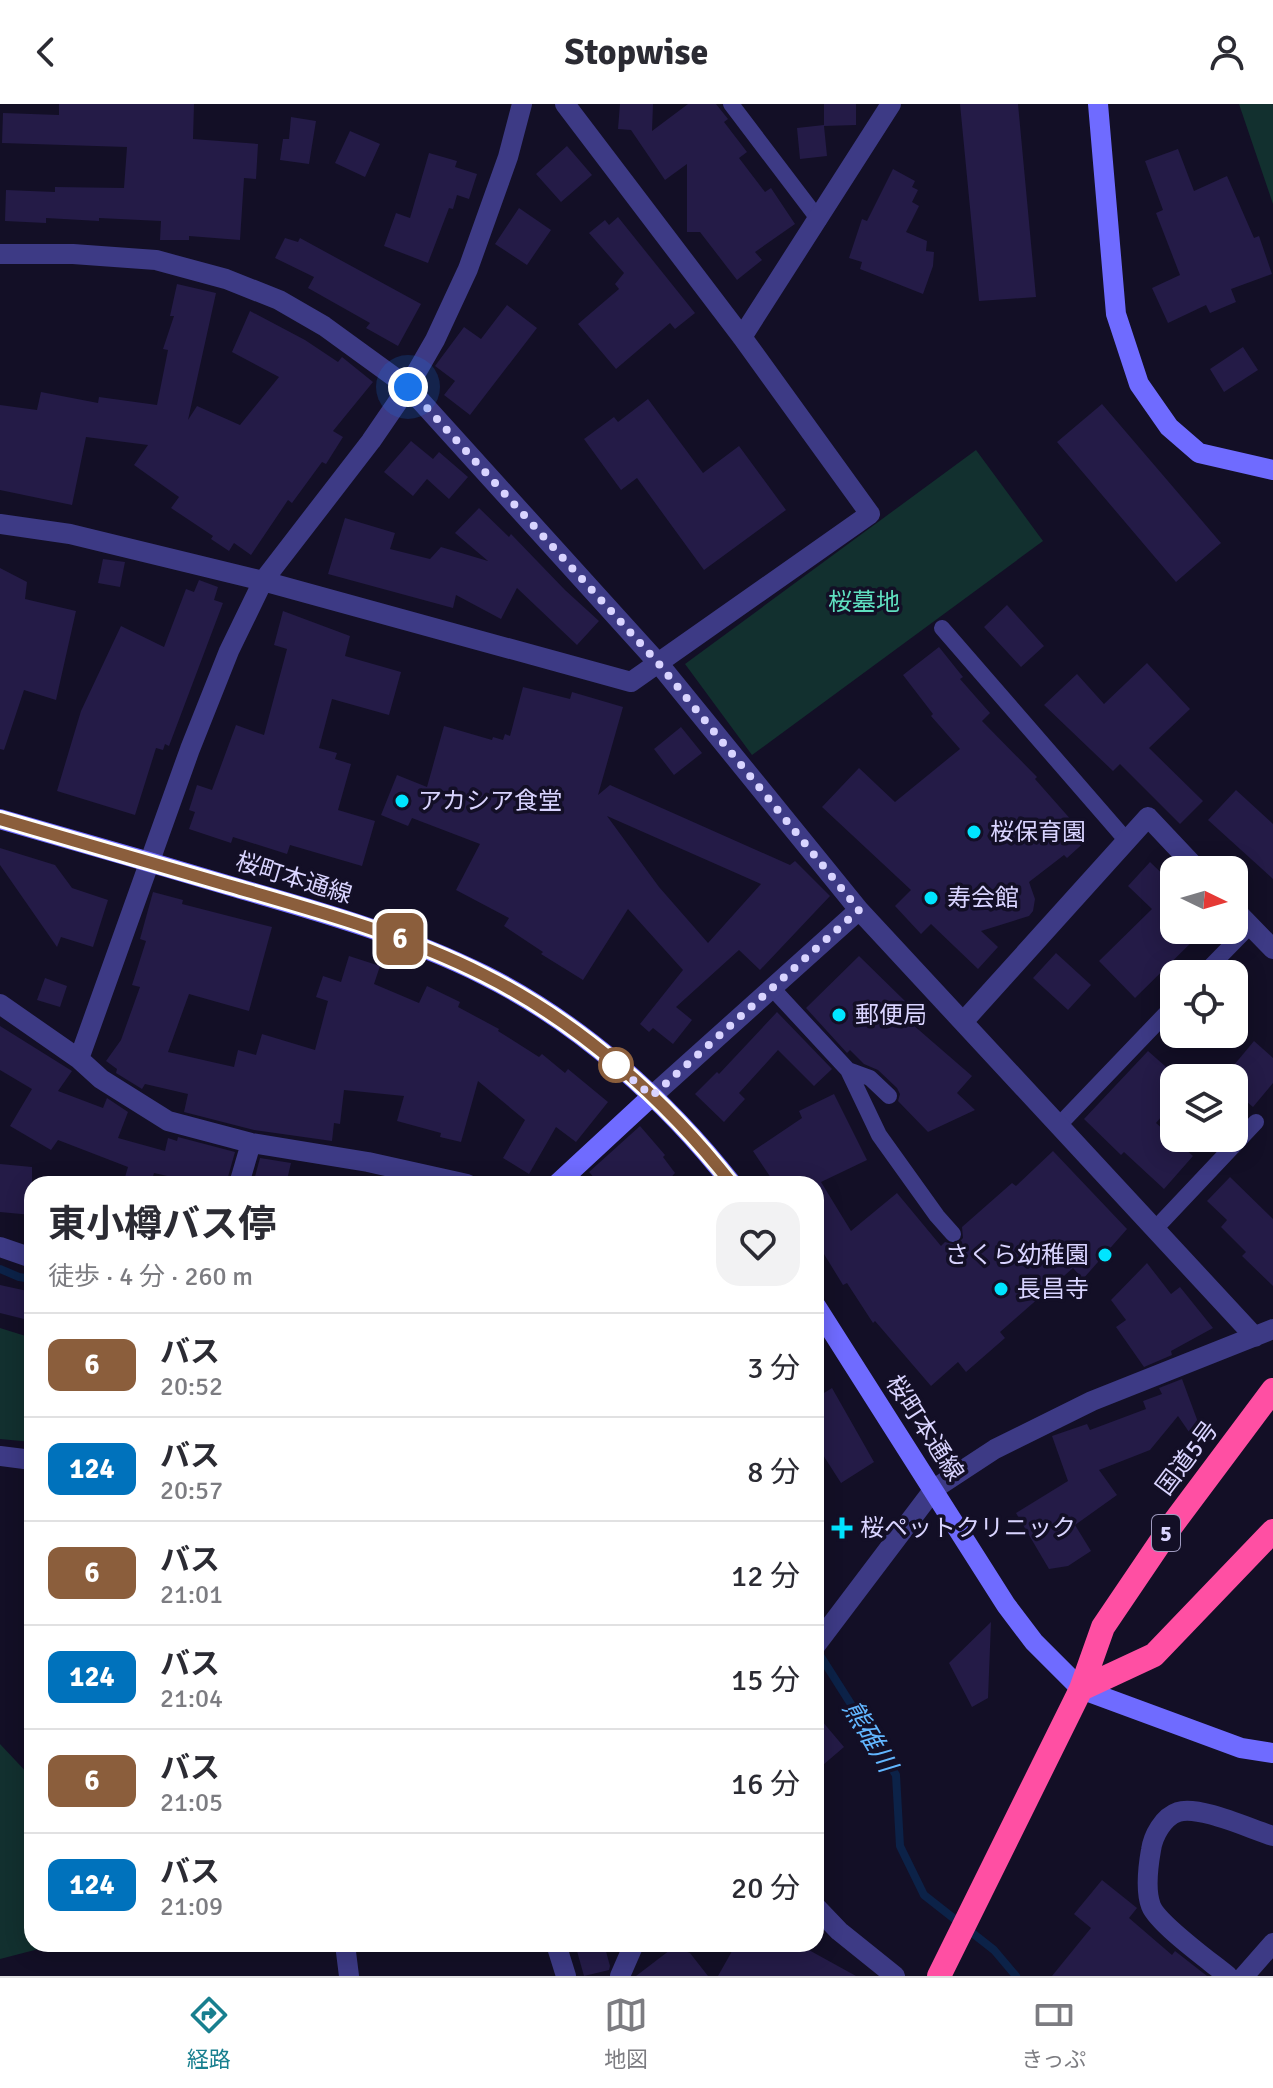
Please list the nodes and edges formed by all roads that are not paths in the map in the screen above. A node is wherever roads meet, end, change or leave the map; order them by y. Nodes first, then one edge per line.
1 (522, 104) edge
2 (565, 104) edge
3 (731, 104) edge
4 (891, 104) edge
5 (1098, 104) edge
6 (819, 220) junction
7 (0, 254) edge
8 (742, 337) junction
9 (408, 387) junction
10 (1273, 470) edge
11 (0, 524) edge
12 (263, 581) junction
13 (942, 628) dead end
14 (659, 664) junction
15 (0, 819) edge
16 (1127, 841) junction
17 (1185, 856) edge
18 (149, 862) junction
19 (859, 910) junction
20 (1250, 926) joint
21 (1273, 949) edge
22 (1217, 960) edge
23 (772, 988) junction
24 (0, 1004) edge
25 (1160, 1020) edge
26 (963, 1022) junction
27 (79, 1059) junction
28 (848, 1070) junction
29 (652, 1096) junction
30 (889, 1096) dead end
31 (1256, 1122) dead end
32 (1060, 1124) junction
33 (251, 1143) junction
34 (241, 1176) edge
35 (431, 1176) edge
36 (566, 1176) edge
37 (726, 1176) edge
38 (1155, 1229) junction
39 (953, 1234) dead end
40 (0, 1247) edge
41 (24, 1255) edge
42 (824, 1318) edge
43 (1264, 1333) edge
44 (1273, 1390) edge
45 (0, 1456) edge
46 (24, 1462) edge
47 (934, 1489) junction
48 (1273, 1531) edge
49 (824, 1634) edge
50 (1081, 1689) junction
51 (1273, 1753) edge
52 (1273, 1836) edge
53 (824, 1915) edge
54 (1273, 1943) edge
55 (346, 1952) edge
56 (558, 1952) edge
57 (630, 1952) edge
58 (944, 1967) edge
59 (349, 1976) edge
60 (566, 1976) edge
61 (620, 1976) edge
62 (895, 1976) edge
63 (1228, 1976) edge
64 (1244, 1976) edge

1 - 9 street
2 - 8 street
3 - 6 lane
4 - 6 street
5 - 10 street
6 - 8 street
7 - 9 street
8 - 14 street
9 - 12 street
9 - 14 street
11 - 12 street
12 - 14 street
12 - 18 street
13 - 16 lane
14 - 19 street
15 - 18 street, 桜町本通線
16 - 17 street
16 - 26 street
18 - 27 street
18 - 29 street, 桜町本通線
19 - 23 street
19 - 26 street
20 - 21 street
20 - 22 lane
23 - 28 lane
23 - 29 street
24 - 27 street
25 - 32 lane
26 - 32 street
27 - 33 street
28 - 30 lane
28 - 39 lane
29 - 36 street
29 - 37 street, 桜町本通線
31 - 38 lane
32 - 38 street
33 - 34 street
33 - 35 street
38 - 43 street
40 - 41 street
42 - 47 street, 桜町本通線
43 - 47 street
44 - 50 highway, 国道5号 / 5
45 - 46 street
47 - 49 street
47 - 50 street, 桜町本通線
48 - 50 highway
50 - 51 street
50 - 58 highway, 国道5号 / 5
52 - 63 street
53 - 62 street
54 - 64 street
55 - 59 street
56 - 60 street
57 - 61 street

